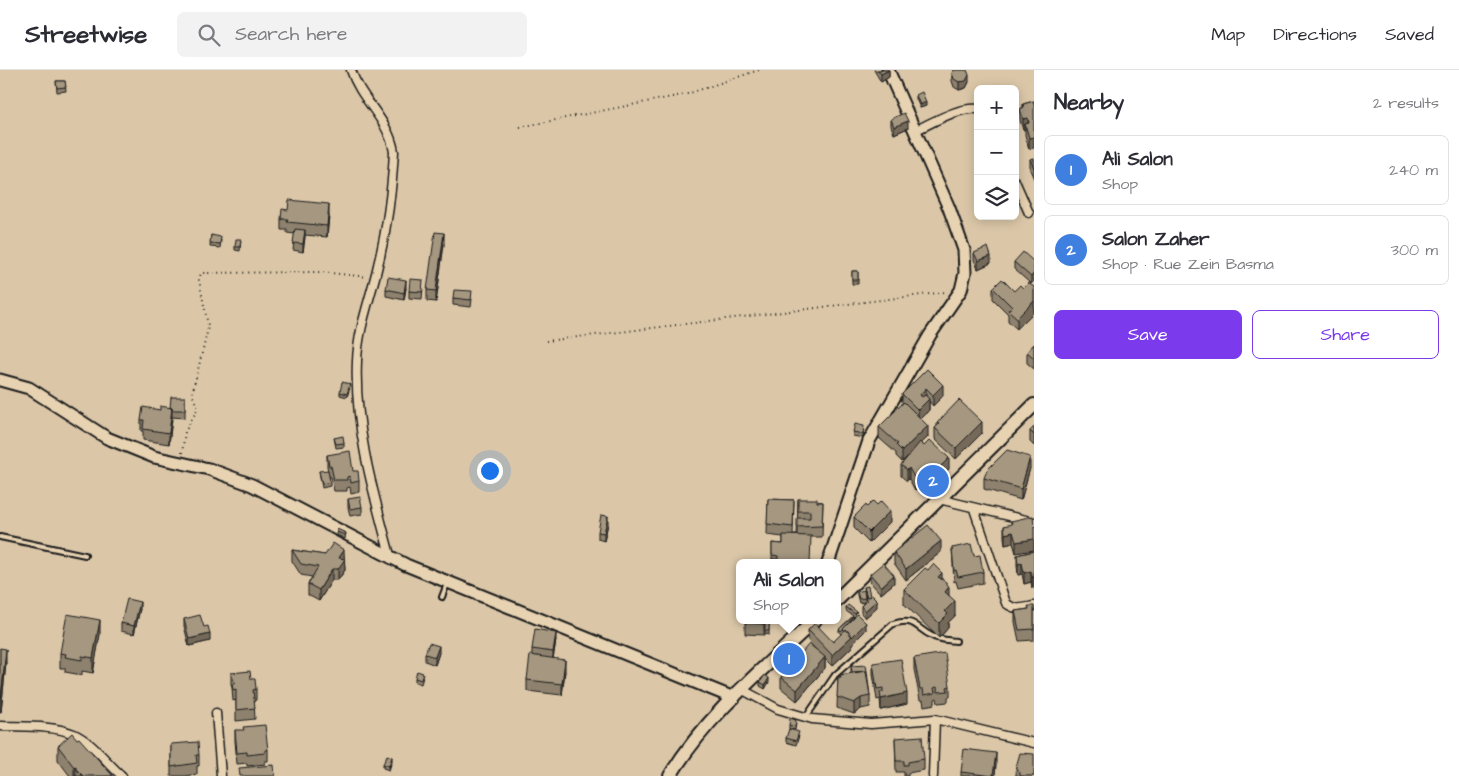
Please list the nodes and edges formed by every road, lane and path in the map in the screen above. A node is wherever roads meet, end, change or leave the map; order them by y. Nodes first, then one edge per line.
1 (350, 70) edge
2 (759, 70) edge
3 (888, 70) edge
4 (974, 109) edge
5 (520, 126) dead end
6 (916, 130) junction
7 (1019, 191) edge
8 (1028, 213) dead end
9 (375, 278) junction
10 (961, 290) junction
11 (546, 340) dead end
12 (1, 383) edge
13 (1034, 405) edge
14 (181, 463) junction
15 (939, 499) junction
16 (974, 509) junction
17 (1034, 522) edge
18 (0, 537) edge
19 (86, 555) dead end
20 (391, 559) junction
21 (829, 559) edge
22 (448, 582) junction
23 (841, 596) edge
24 (442, 598) dead end
25 (1034, 606) edge
26 (809, 624) edge
27 (956, 641) dead end
28 (738, 694) junction
29 (216, 713) dead end
30 (806, 718) junction
31 (935, 719) junction
32 (0, 726) edge
33 (1034, 743) edge
34 (122, 776) edge
35 (221, 776) edge
36 (670, 776) edge
37 (933, 776) edge

1 - 9 street
2 - 5 path
3 - 6 street
4 - 6 street
6 - 10 street
7 - 8 street
9 - 14 path
9 - 20 street
10 - 11 path
10 - 21 street
12 - 14 street
13 - 15 main road
14 - 20 street
15 - 16 street
15 - 23 main road
16 - 17 street
16 - 25 street
18 - 19 lane
20 - 22 street
22 - 24 lane
22 - 28 street
26 - 28 main road
27 - 30 lane
28 - 30 street
28 - 36 main road
29 - 35 street
30 - 31 street
31 - 33 street
31 - 37 street
32 - 34 street

